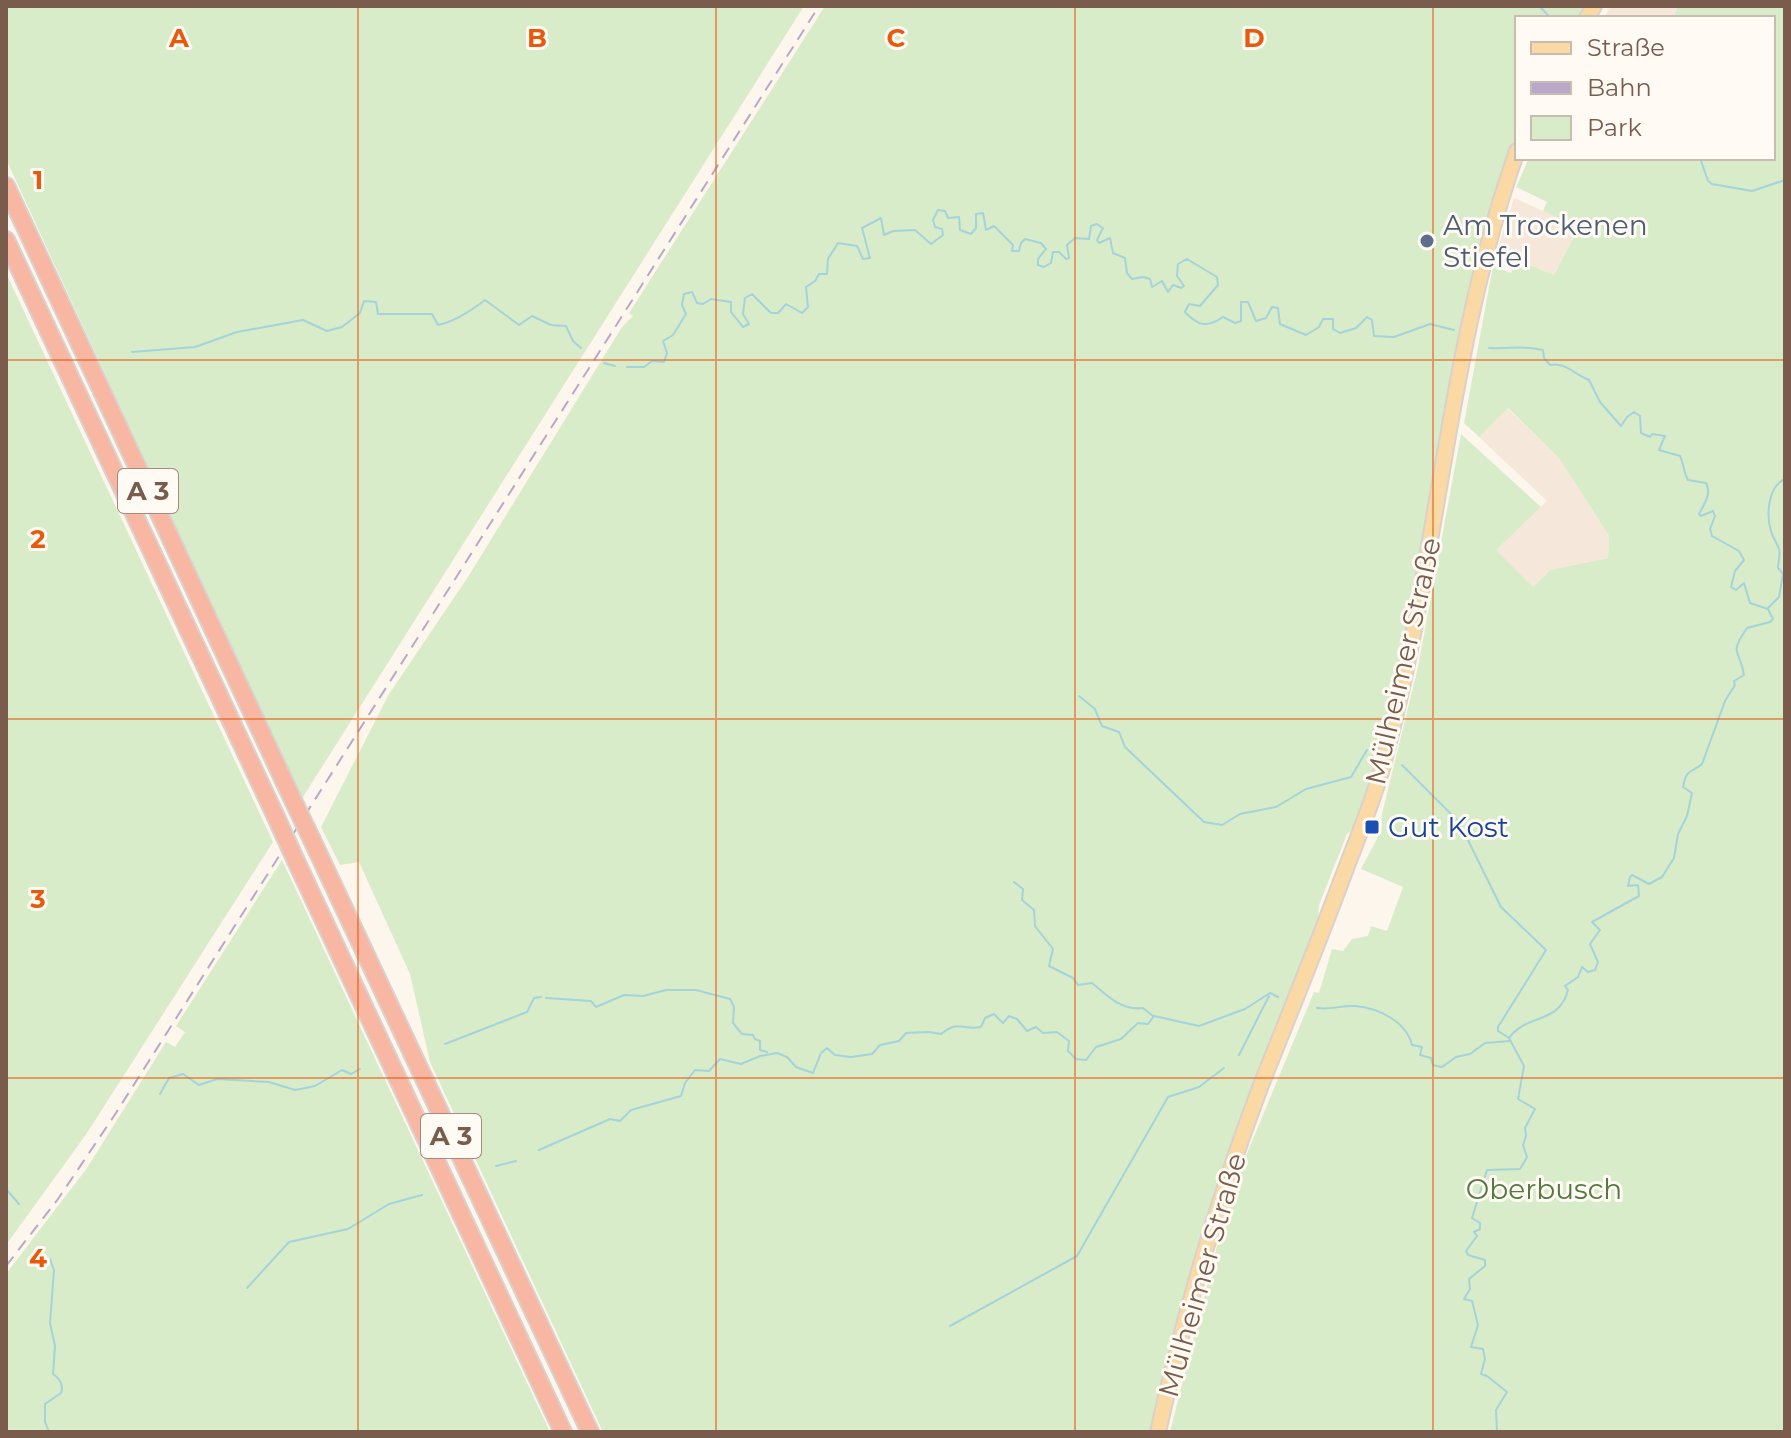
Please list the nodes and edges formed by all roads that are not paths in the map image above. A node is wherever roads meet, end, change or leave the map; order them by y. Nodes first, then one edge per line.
1 (1515, 158) edge
2 (6, 186) edge
3 (6, 240) edge
4 (563, 1432) edge
5 (590, 1432) edge
6 (1158, 1432) edge

1 - 6 main road, Mülheimer Straße
2 - 5 highway, A 3, bridge
3 - 4 highway, A 3, bridge

